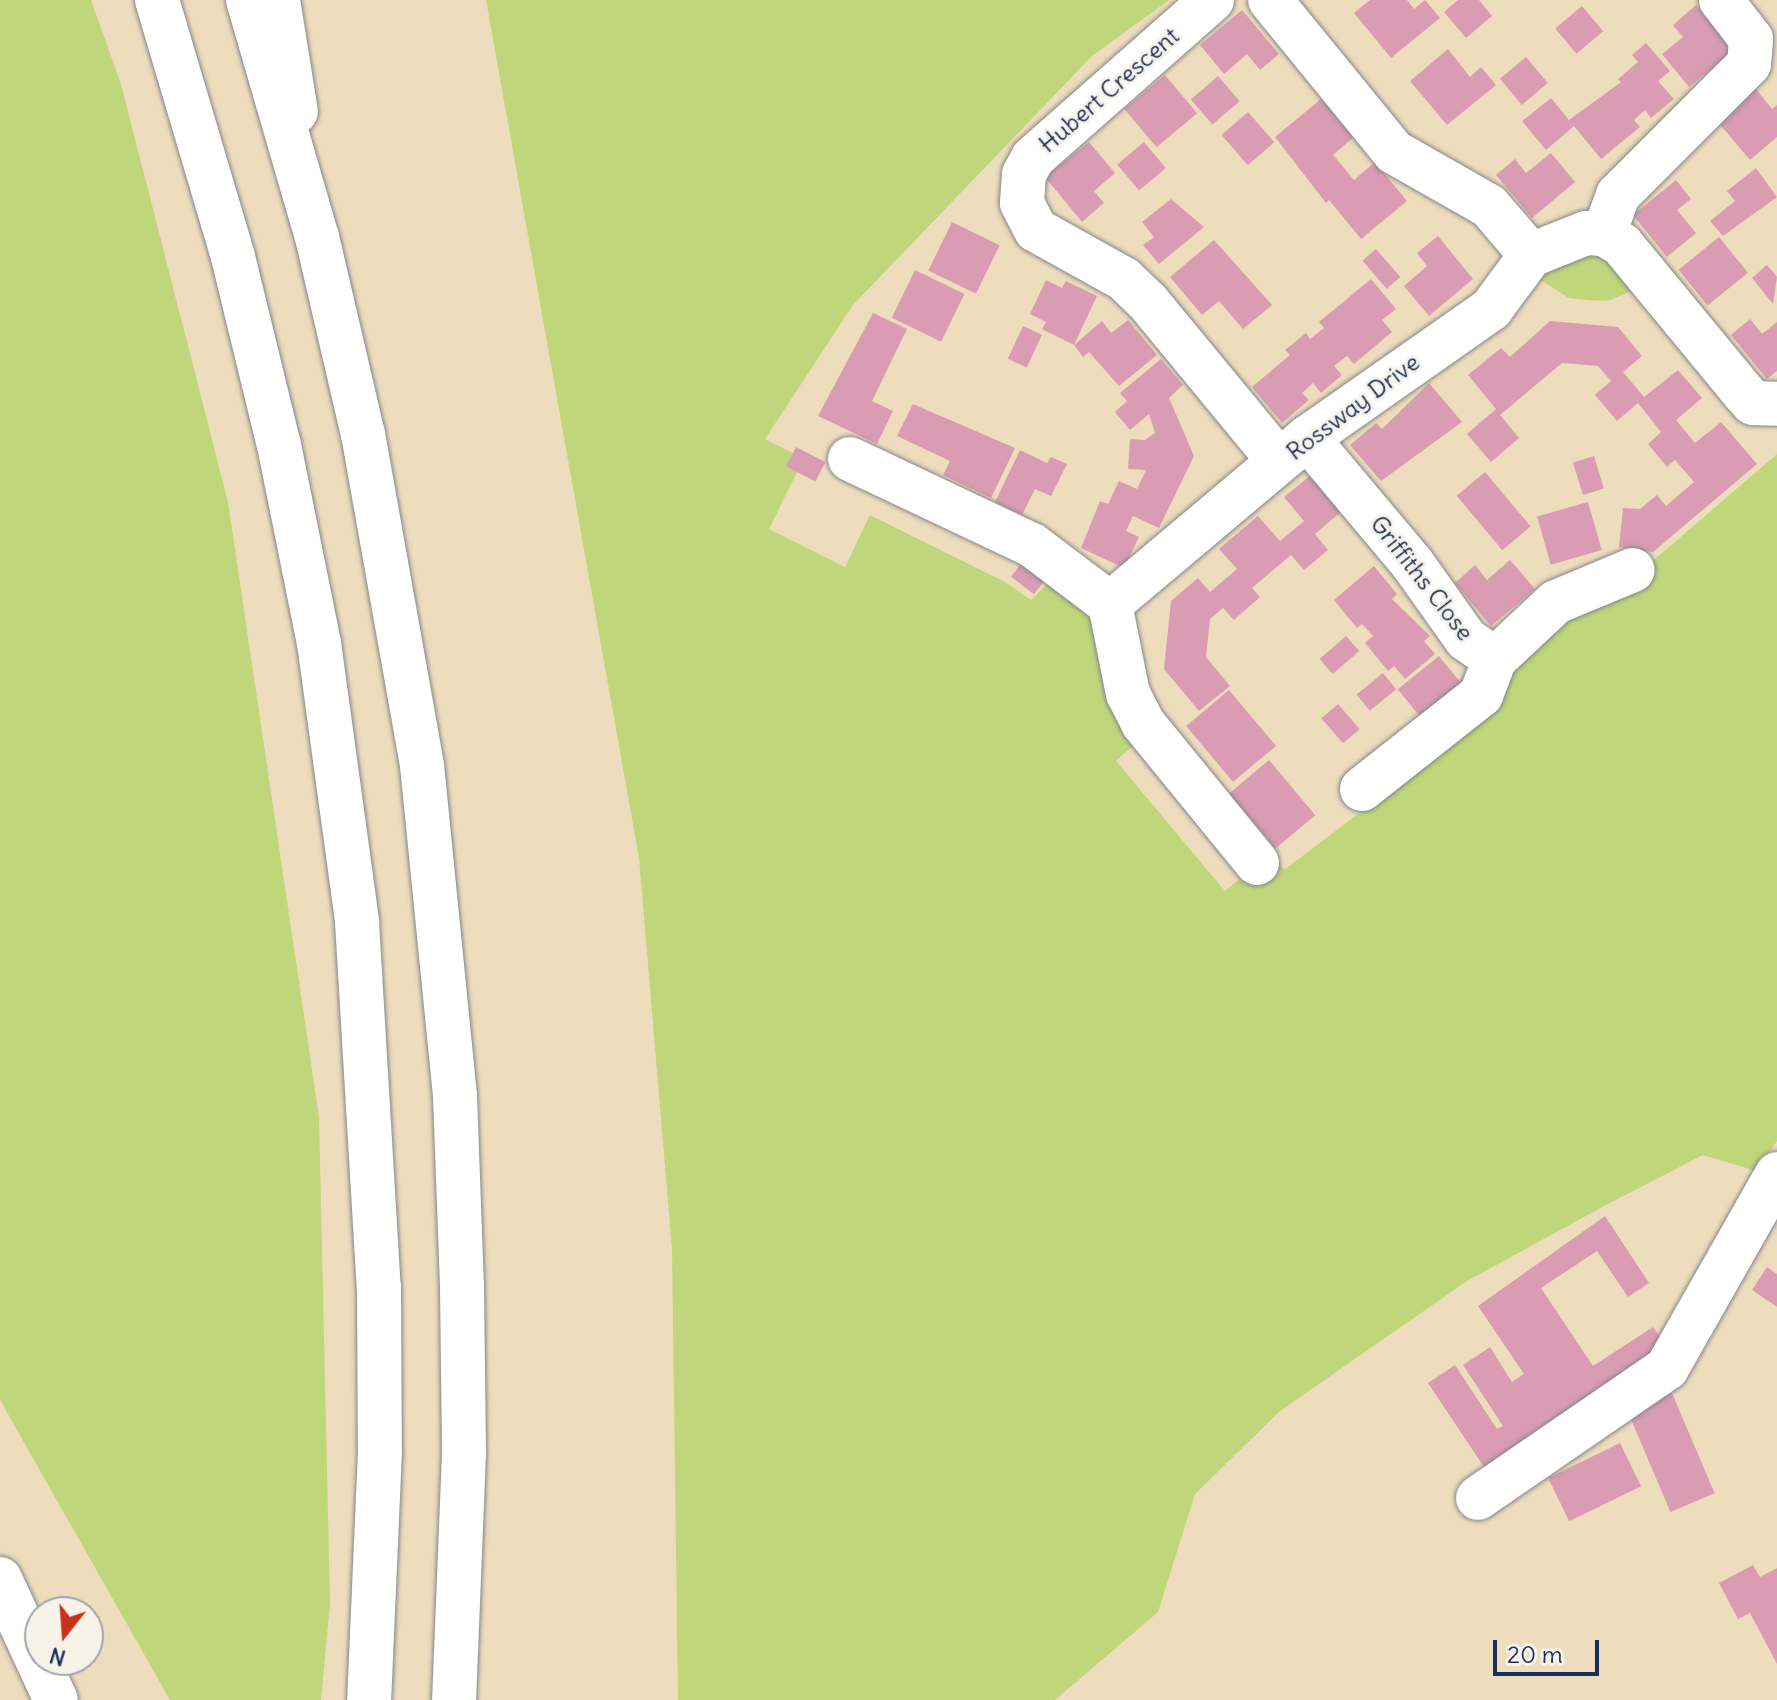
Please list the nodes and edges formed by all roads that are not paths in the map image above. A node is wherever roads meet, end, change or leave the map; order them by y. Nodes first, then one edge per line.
1 (157, 0) edge
2 (248, 0) edge
3 (278, 0) edge
4 (1212, 0) edge
5 (1270, 0) edge
6 (1721, 0) edge
7 (1604, 234) junction
8 (317, 237) junction
9 (1531, 255) junction
10 (1777, 404) edge
11 (1293, 450) junction
12 (850, 459) dead end
13 (1633, 570) dead end
14 (1110, 604) junction
15 (1495, 659) junction
16 (1362, 789) dead end
17 (1257, 863) dead end
18 (1777, 1174) edge
19 (1478, 1498) dead end
20 (0, 1579) edge
21 (56, 1700) edge
22 (369, 1700) edge
23 (454, 1700) edge

1 - 22 main road
2 - 8 main road
3 - 8 main road
4 - 11 main road, Hubert Crescent
5 - 9 main road
6 - 7 main road
7 - 9 main road
7 - 10 main road
8 - 23 main road
9 - 11 main road, Rossway Drive
11 - 14 main road, Rossway Drive
11 - 15 main road, Griffiths Close
12 - 14 main road
13 - 15 main road, Griffiths Close
14 - 17 main road
15 - 16 main road
18 - 19 main road
20 - 21 main road

